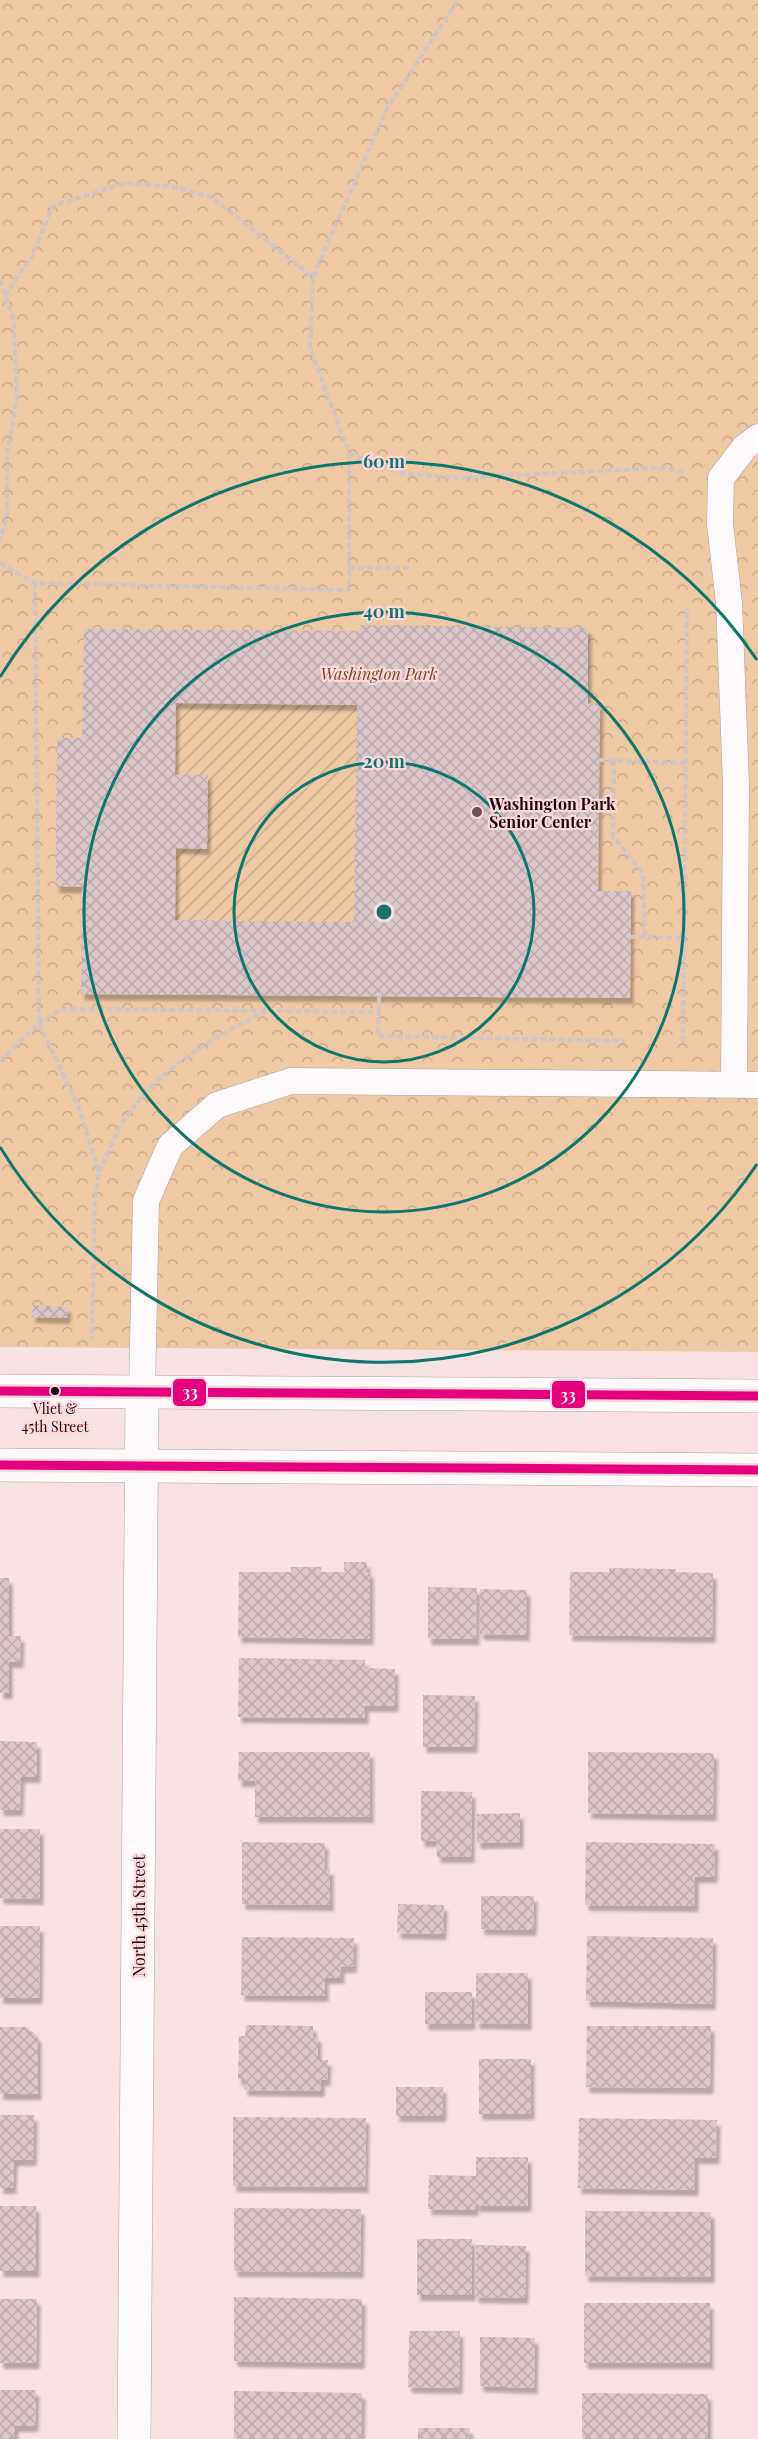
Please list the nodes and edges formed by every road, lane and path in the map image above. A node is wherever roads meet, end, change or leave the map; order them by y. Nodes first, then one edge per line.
1 (458, 0) edge
2 (313, 277) junction
3 (0, 280) edge
4 (5, 296) junction
5 (758, 436) edge
6 (349, 453) junction
7 (722, 478) junction
8 (0, 540) edge
9 (0, 563) edge
10 (349, 568) junction
11 (409, 568) dead end
12 (35, 583) junction
13 (687, 603) dead end
14 (599, 760) dead end
15 (614, 760) junction
16 (686, 762) junction
17 (630, 937) dead end
18 (645, 938) junction
19 (686, 938) junction
20 (379, 997) dead end
21 (269, 1010) junction
22 (379, 1012) junction
23 (39, 1023) junction
24 (626, 1041) dead end
25 (674, 1042) dead end
26 (0, 1061) edge
27 (746, 1084) edge
28 (99, 1172) junction
29 (92, 1339) dead end
30 (0, 1391) edge
31 (142, 1392) junction
32 (758, 1396) edge
33 (0, 1465) edge
34 (140, 1466) junction
35 (758, 1470) edge
36 (134, 2439) edge

1 - 2 path
2 - 4 path
2 - 6 path
3 - 4 path
4 - 8 path
5 - 7 lane
6 - 7 path
6 - 10 path
7 - 27 lane
9 - 12 path
10 - 11 path
10 - 12 path
12 - 23 path
13 - 16 path
14 - 15 path
15 - 16 path
15 - 18 path
16 - 19 path
17 - 18 path
18 - 19 path
19 - 25 path
20 - 22 path
21 - 22 path
21 - 23 path
21 - 28 path
22 - 24 path
23 - 26 path
23 - 28 path
27 - 31 lane
28 - 29 path
30 - 31 street
31 - 32 street
31 - 34 street, North 45th Street
33 - 34 street
34 - 35 street
34 - 36 street, North 45th Street

